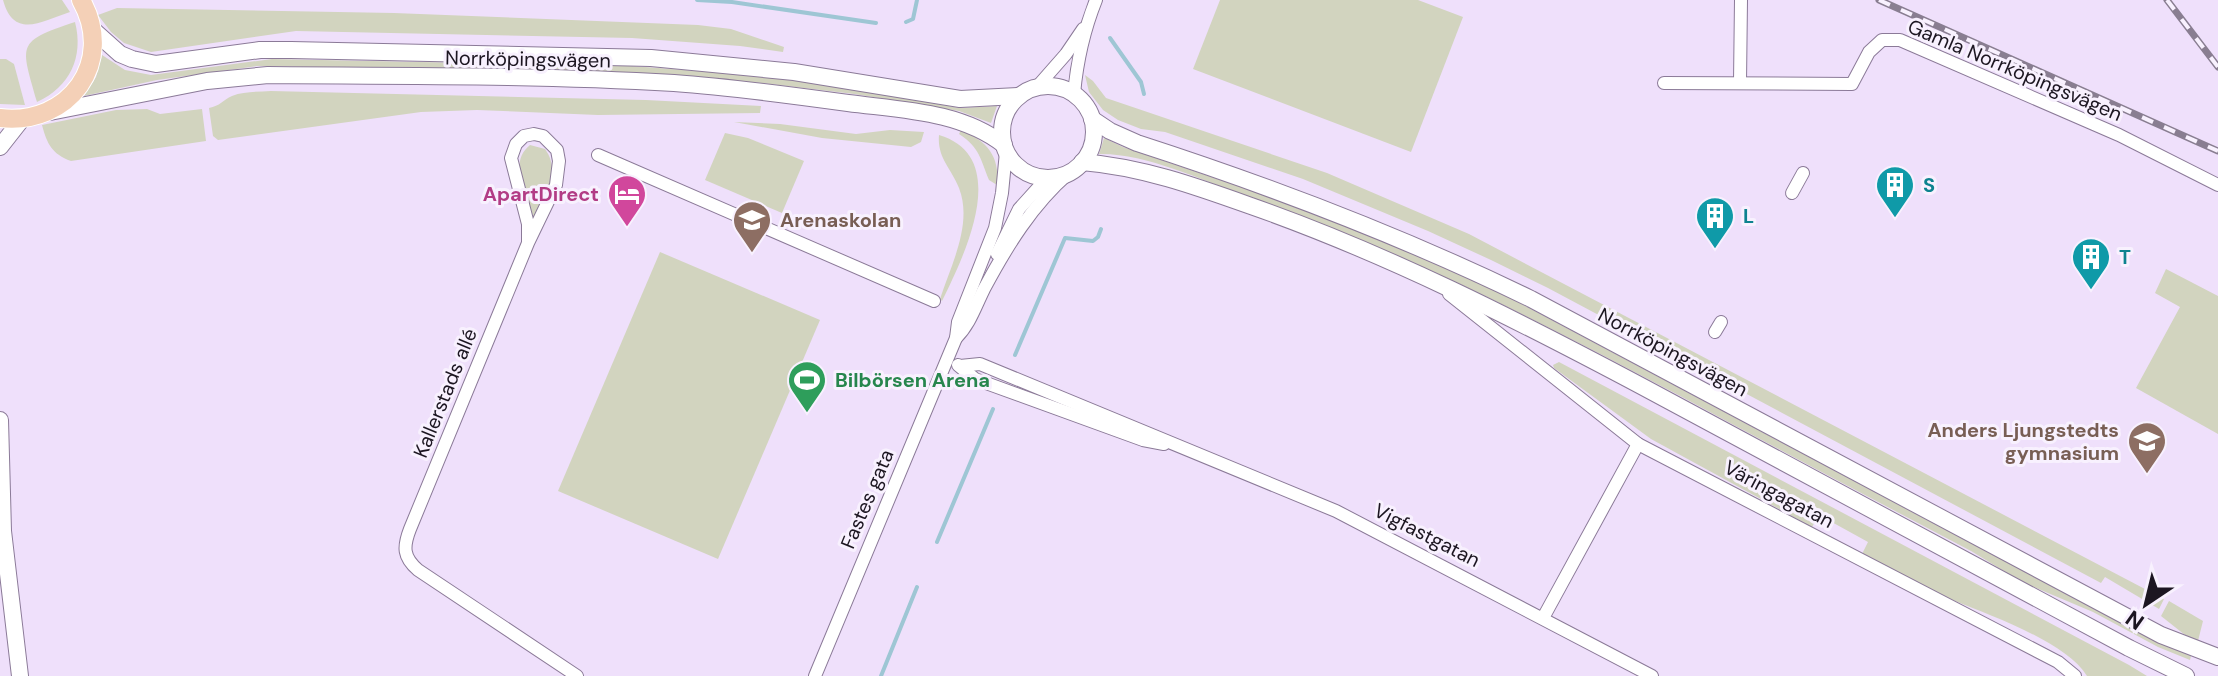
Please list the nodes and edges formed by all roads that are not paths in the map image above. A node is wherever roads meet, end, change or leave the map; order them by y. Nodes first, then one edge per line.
1 (1096, 0) edge
2 (1741, 0) edge
3 (83, 3) edge
4 (1087, 23) junction
5 (92, 29) junction
6 (1740, 82) junction
7 (1664, 83) dead end
8 (1037, 87) junction
9 (1074, 94) junction
10 (1018, 96) junction
11 (45, 114) junction
12 (0, 118) edge
13 (22, 119) junction
14 (1092, 119) junction
15 (0, 147) edge
16 (1005, 148) junction
17 (598, 155) dead end
18 (1076, 167) junction
19 (1803, 173) dead end
20 (1047, 178) junction
21 (2218, 185) edge
22 (1792, 193) dead end
23 (528, 243) junction
24 (1429, 278) junction
25 (983, 291) junction
26 (934, 301) dead end
27 (956, 338) junction
28 (947, 360) junction
29 (0, 420) edge
30 (1638, 444) junction
31 (1543, 618) junction
32 (2129, 648) junction
33 (2218, 657) edge
34 (20, 676) edge
35 (577, 676) edge
36 (815, 676) edge
37 (1652, 676) edge
38 (2075, 676) edge
39 (2158, 676) edge
40 (2186, 676) edge

1 - 4 street
2 - 6 street
3 - 5 main road
4 - 8 street
4 - 9 street
5 - 10 main road, Norrköpingsvägen
5 - 11 main road
6 - 7 street, Gamla Norrköpingsvägen
6 - 21 street, Gamla Norrköpingsvägen
8 - 9 main road
8 - 10 main road
9 - 14 main road
10 - 16 main road
11 - 13 main road
11 - 16 main road, Norrköpingsvägen
12 - 13 main road
13 - 15 main road
14 - 18 main road
14 - 33 main road, Norrköpingsvägen
16 - 20 main road
16 - 27 street, Fastes gata
17 - 26 street
18 - 20 main road
18 - 24 main road
18 - 25 street, Fastes gata
19 - 22 street
20 - 25 street, Fastes gata
23 - 23 street, Kallerstads allé
23 - 35 street, Kallerstads allé
24 - 30 street, Väringagatan
24 - 32 main road
25 - 27 street, Fastes gata
27 - 28 street, Fastes gata
28 - 31 street, Vigfastgatan
28 - 36 street, Fastes gata
29 - 34 main road
30 - 31 street
30 - 38 street, Väringagatan
31 - 37 street, Vigfastgatan
32 - 39 main road
32 - 40 main road

